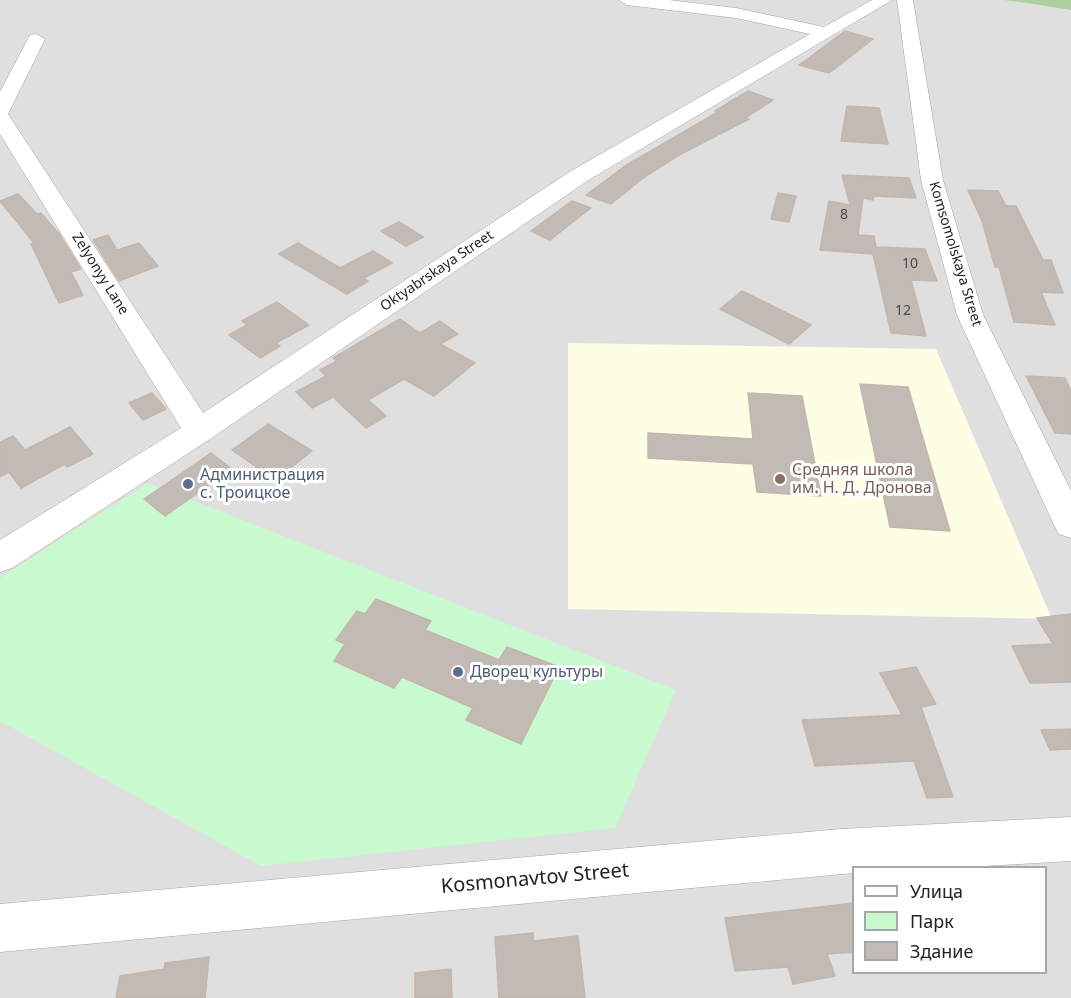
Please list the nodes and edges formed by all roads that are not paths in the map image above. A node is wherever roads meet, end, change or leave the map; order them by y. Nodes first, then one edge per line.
1 (627, 0) edge
2 (884, 0) edge
3 (906, 9) edge
4 (857, 14) junction
5 (824, 32) junction
6 (36, 39) dead end
7 (0, 115) edge
8 (200, 431) junction
9 (1071, 525) edge
10 (0, 558) edge
11 (1071, 838) edge
12 (0, 928) edge

1 - 5 street
2 - 4 street, Oktyabrskaya Street
3 - 4 street
3 - 9 street, Komsomolskaya Street
4 - 5 street, Oktyabrskaya Street
5 - 8 street, Oktyabrskaya Street
6 - 7 street, Zelyonyy Lane
7 - 8 street, Zelyonyy Lane
8 - 10 street, Oktyabrskaya Street
11 - 12 street, Kosmonavtov Street

